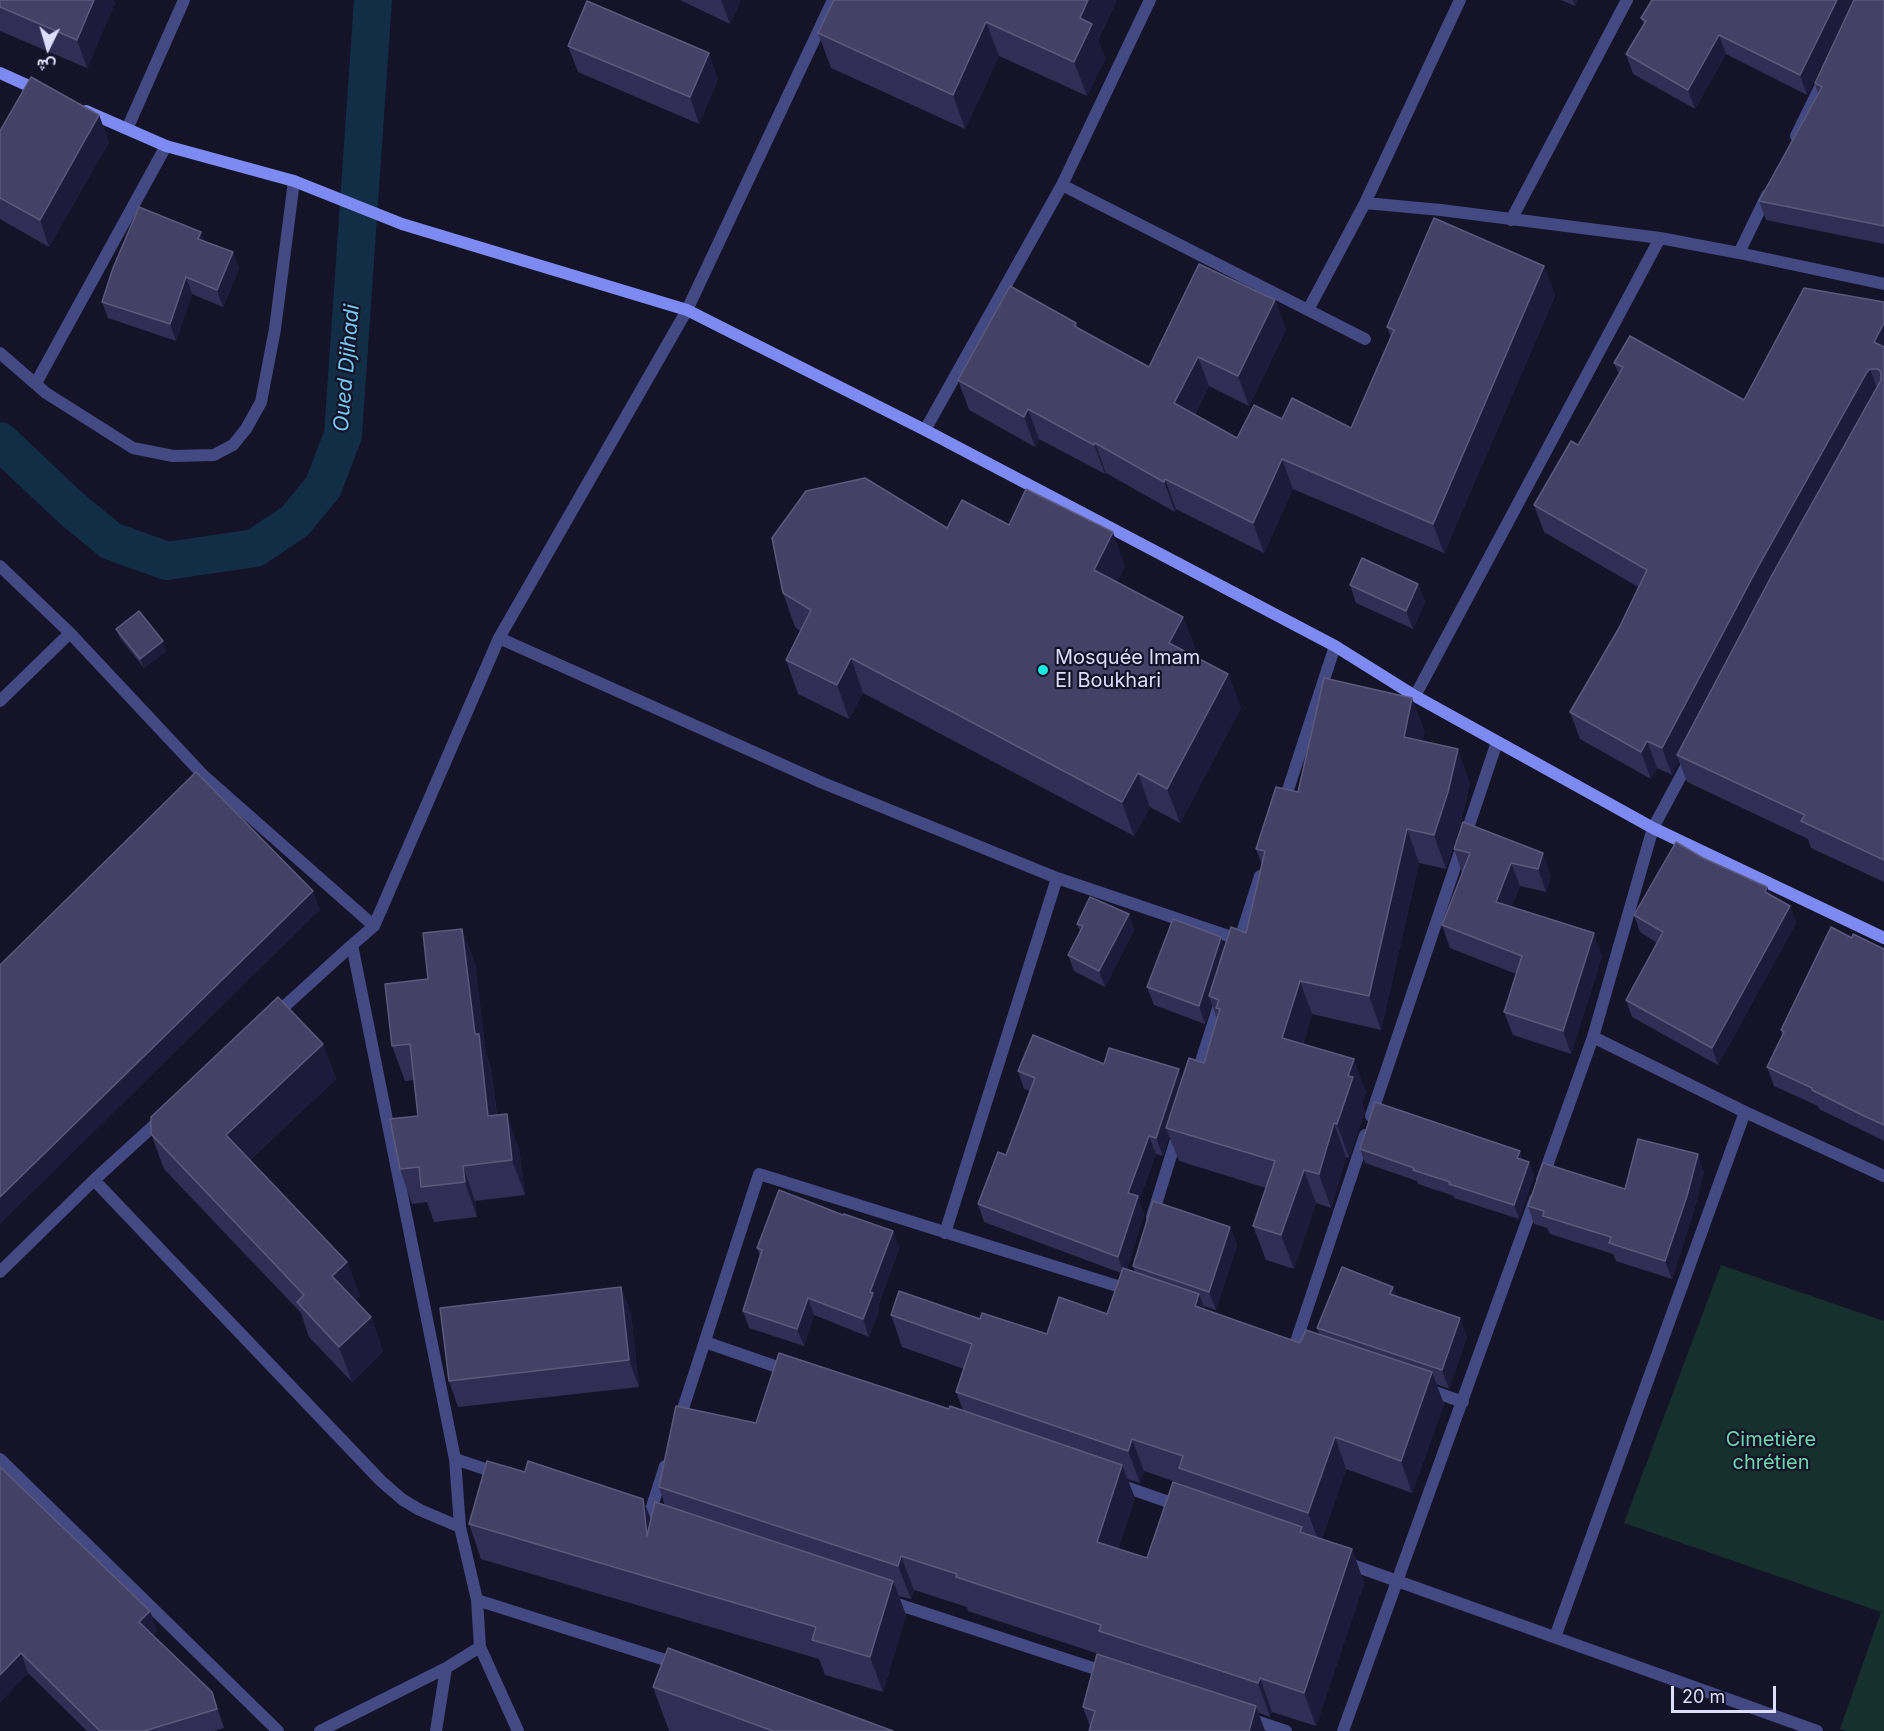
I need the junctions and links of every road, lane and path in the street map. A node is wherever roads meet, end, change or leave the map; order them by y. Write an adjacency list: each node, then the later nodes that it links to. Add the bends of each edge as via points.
1 (184, 0): 10 (street)
2 (833, 0): 21 (street)
3 (1150, 0): 15 (street)
4 (1460, 0): 16 (street)
5 (1627, 0): 17 (street)
6 (1831, 63): 12 (street)
7 (0, 73): 8 (street)
8 (53, 96)
9 (74, 106): 10 (street)
10 (127, 129): 11 (street)
11 (166, 146): 14 (street); 25 (street)
12 (1790, 147)
13 (1775, 179): 19 (street)
14 (294, 181): 21 (street, via 402,224); 25 (street, via 275,329 261,402 233,445 214,455 173,456 133,448)
15 (1062, 185): 22 (street); 26 (street)
16 (1365, 203): 17 (street); 22 (street)
17 (1511, 220): 18 (street)
18 (1660, 238): 19 (street); 31 (street)
19 (1739, 253): 20 (street)
20 (1884, 284)
21 (687, 310): 26 (street); 29 (street)
22 (1308, 310): 23 (street)
23 (1365, 339)
24 (0, 353): 25 (street)
25 (36, 383)
26 (925, 430): 30 (street)
27 (0, 566): 28 (street)
28 (70, 633): 32 (street); 39 (street, via 200,780)
29 (499, 638): 38 (street, via 823,783); 39 (street)
30 (1335, 646): 31 (street); 35 (street)
31 (1415, 696): 33 (street)
32 (0, 701)
33 (1497, 742): 36 (street); 58 (street)
34 (1697, 744): 36 (street)
35 (1280, 815)
36 (1653, 828): 40 (street); 46 (street)
37 (1265, 861): 41 (street)
38 (1057, 879): 41 (street); 53 (street)
39 (374, 926): 42 (street)
40 (1884, 938)
41 (1240, 940): 43 (street)
42 (352, 945): 45 (street); 65 (street)
43 (1233, 962)
44 (1226, 985): 47 (street)
45 (266, 1023)
46 (1593, 1036): 49 (street); 61 (street)
47 (1193, 1086)
48 (171, 1110): 52 (street)
49 (1745, 1112): 51 (street); 75 (street)
50 (1182, 1120): 54 (street)
51 (1884, 1176)
52 (94, 1180): 55 (street); 70 (street, via 381,1481 420,1510)
53 (945, 1233): 56 (street); 57 (street, via 759,1174)
54 (1147, 1233)
55 (0, 1272)
56 (1134, 1287)
57 (705, 1342): 59 (street); 62 (street)
58 (1295, 1345)
59 (796, 1374)
60 (1418, 1386): 61 (street)
61 (1463, 1402): 72 (street)
62 (676, 1432)
63 (668, 1455): 69 (street)
64 (0, 1459): 81 (street)
65 (455, 1459): 66 (street); 70 (street)
66 (510, 1477)
67 (1102, 1479): 68 (street)
68 (1192, 1510)
69 (647, 1522)
70 (460, 1527): 74 (street)
71 (1329, 1557): 72 (street)
72 (1397, 1580): 75 (street); 86 (street)
73 (871, 1595): 79 (street)
74 (477, 1600): 76 (street); 77 (street)
75 (1555, 1637): 87 (street)
76 (480, 1647): 78 (street); 84 (street)
77 (689, 1667)
78 (446, 1668): 82 (street); 83 (street)
79 (1118, 1676)
80 (1230, 1713): 85 (street)
81 (278, 1731)
82 (321, 1731)
83 (436, 1731)
84 (518, 1731)
85 (1286, 1731)
86 (1343, 1731)
87 (1816, 1731)

